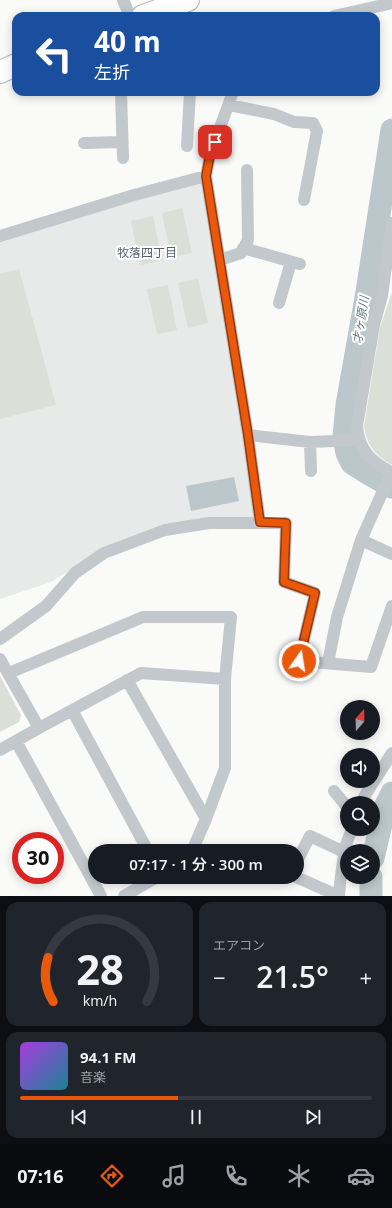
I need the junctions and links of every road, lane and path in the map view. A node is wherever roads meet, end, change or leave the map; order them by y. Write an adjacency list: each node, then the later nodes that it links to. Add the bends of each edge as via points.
1 (123, 0): 4 (street)
2 (188, 0): 5 (highway)
3 (392, 3): 6 (street)
4 (128, 12)
5 (154, 12)
6 (352, 12)
7 (12, 67): 8 (highway)
8 (0, 72)
9 (121, 96): 14 (street)
10 (190, 96): 15 (street)
11 (232, 96): 12 (street)
12 (229, 105): 18 (street, via 210,155); 19 (street, via 274,114 294,122 313,123 317,131)
13 (84, 142): 14 (street)
14 (122, 142): 16 (street)
15 (187, 146)
16 (123, 158)
17 (247, 170): 22 (street, via 248,240)
18 (206, 176): 21 (street); 23 (street)
19 (304, 200)
20 (392, 223): 26 (street, via 382,296 374,325 357,419)
21 (0, 236)
22 (243, 248): 23 (street, via 241,252); 24 (street, via 296,263)
23 (220, 260): 25 (street)
24 (278, 303)
25 (248, 435): 27 (street); 30 (street)
26 (359, 440): 27 (street); 29 (street, via 371,460)
27 (310, 442): 28 (street)
28 (311, 471)
29 (392, 473): 31 (street)
30 (260, 522): 34 (street, via 209,523 165,530 104,553 75,573 46,606); 36 (street, via 286,523 284,582 315,593 299,661)
31 (361, 540): 32 (street); 36 (street, via 337,617)
32 (392, 554)
33 (392, 606): 36 (street, via 371,667)
34 (0, 639)
35 (0, 658): 37 (street)
36 (328, 663)
37 (9, 673): 38 (street, via 143,617 231,617); 41 (street)
38 (225, 679): 39 (street, via 141,673); 48 (street, via 225,768)
39 (127, 680): 40 (street); 48 (street)
40 (72, 710): 41 (street); 49 (street)
41 (39, 728): 42 (street)
42 (16, 741): 43 (street); 56 (street)
43 (0, 750)
44 (392, 753): 45 (street)
45 (380, 769)
46 (334, 791): 47 (street)
47 (340, 798)
48 (206, 818): 50 (street)
49 (144, 844)
50 (195, 844)
51 (304, 848): 52 (street, via 310,836)
52 (340, 850)
53 (304, 881): 55 (street, via 339,896)
54 (145, 884): 57 (street)
55 (340, 884)
56 (101, 896)
57 (124, 896)

